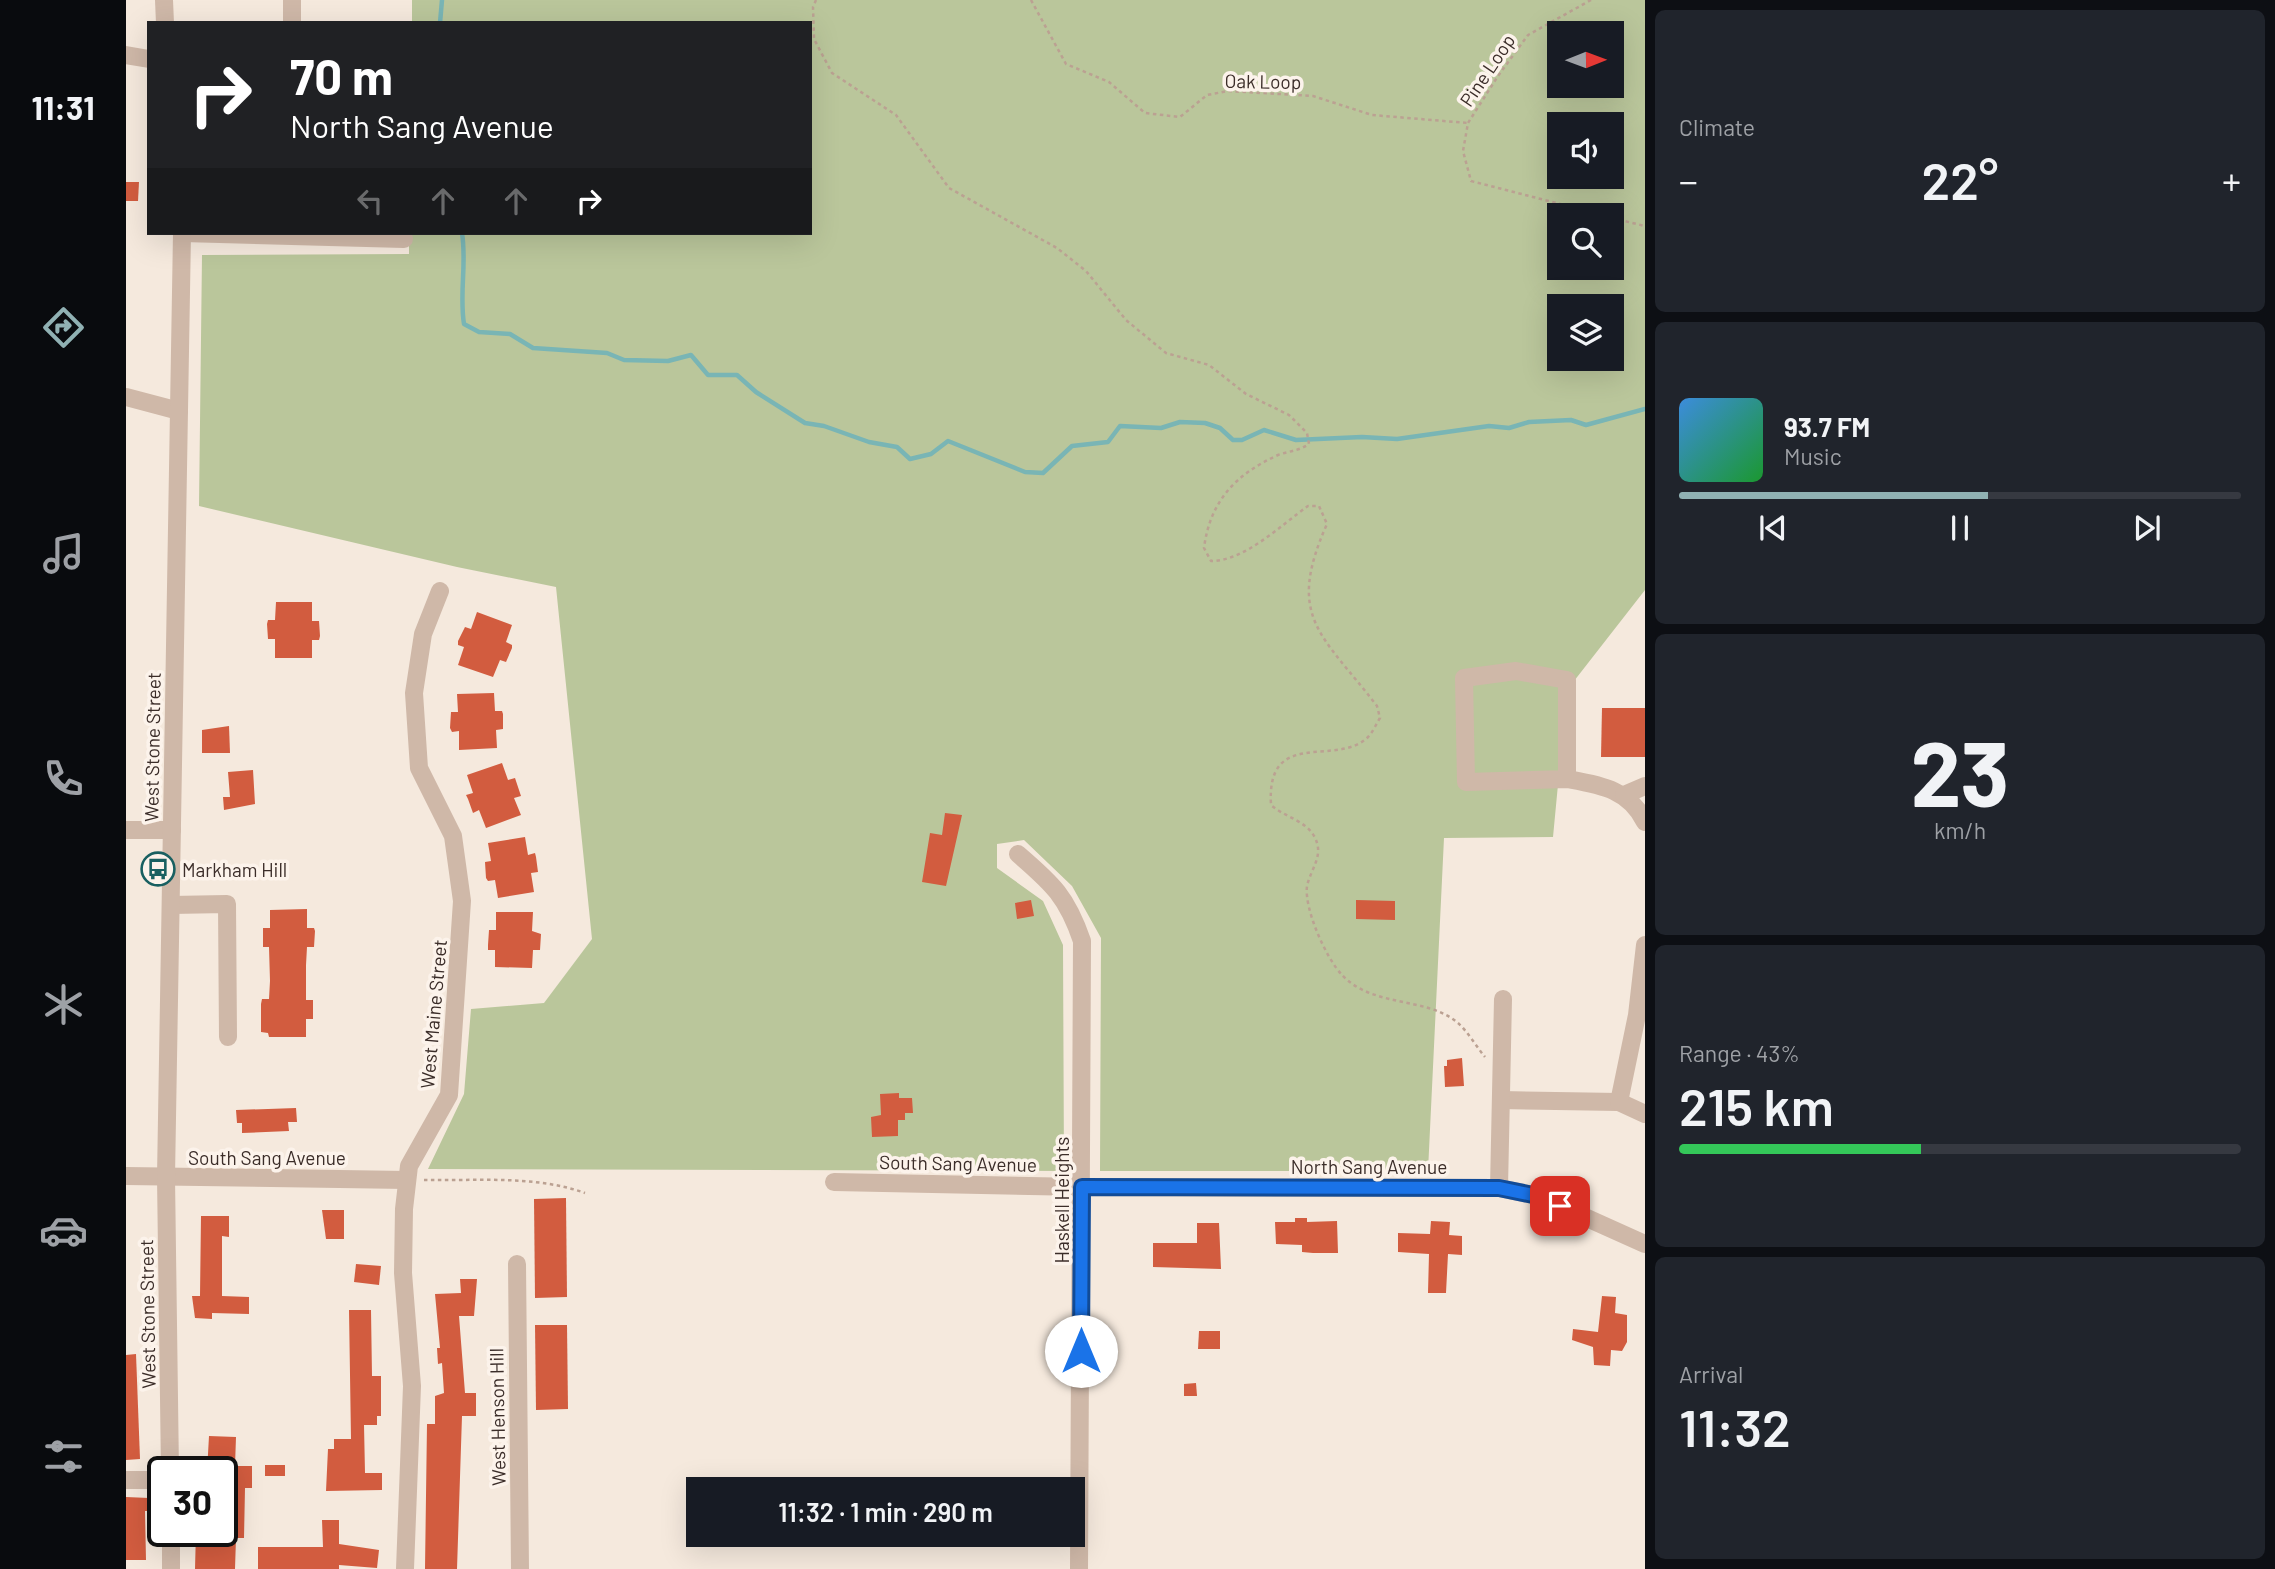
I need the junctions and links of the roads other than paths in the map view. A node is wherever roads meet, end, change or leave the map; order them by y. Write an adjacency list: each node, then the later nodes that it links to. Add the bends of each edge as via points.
1 (164, 0): 3 (street)
2 (292, 0): 4 (street)
3 (165, 21)
4 (292, 21)
5 (126, 55): 6 (street)
6 (147, 59)
7 (183, 235): 11 (street, West Stone Street)
8 (257, 235): 9 (street)
9 (404, 239)
10 (126, 397): 11 (street)
11 (179, 411): 18 (street, West Stone Street)
12 (440, 591): 29 (street, West Maine Street, via 423,634 414,693 419,768 453,836 462,901 459,972 449,1095 409,1166)
13 (1567, 779): 13 (street, via 1567,680 1516,671 1464,678 1466,782); 15 (street)
14 (1645, 786): 15 (street)
15 (1624, 795): 16 (street)
16 (1645, 822)
17 (126, 830): 18 (street)
18 (172, 830): 20 (street, West Stone Street)
19 (1018, 854): 31 (street, Haskell Heights, via 1056,887 1082,941)
20 (171, 905): 23 (street, via 227,904); 28 (street, West Stone Street)
21 (1645, 945): 25 (street, via 1637,1015)
22 (1503, 999): 24 (street)
23 (228, 1037)
24 (1501, 1100): 25 (street); 32 (street)
25 (1619, 1102): 26 (street)
26 (1645, 1114)
27 (126, 1176): 28 (street, South Sang Avenue)
28 (166, 1177): 29 (street, South Sang Avenue); 35 (street, West Stone Street)
29 (407, 1180): 40 (street, West Maine Street, via 403,1273 412,1386)
30 (834, 1182): 31 (street, South Sang Avenue)
31 (1082, 1187): 32 (street, North Sang Avenue); 42 (street, Haskell Heights)
32 (1499, 1188): 33 (street, North Sang Avenue, via 1538,1196)
33 (1645, 1244)
34 (517, 1264): 41 (street, West Henson Hill)
35 (170, 1456)
36 (126, 1480): 37 (street)
37 (147, 1480)
38 (171, 1547): 39 (street)
39 (171, 1569)
40 (405, 1569)
41 (520, 1569)
42 (1079, 1569)

